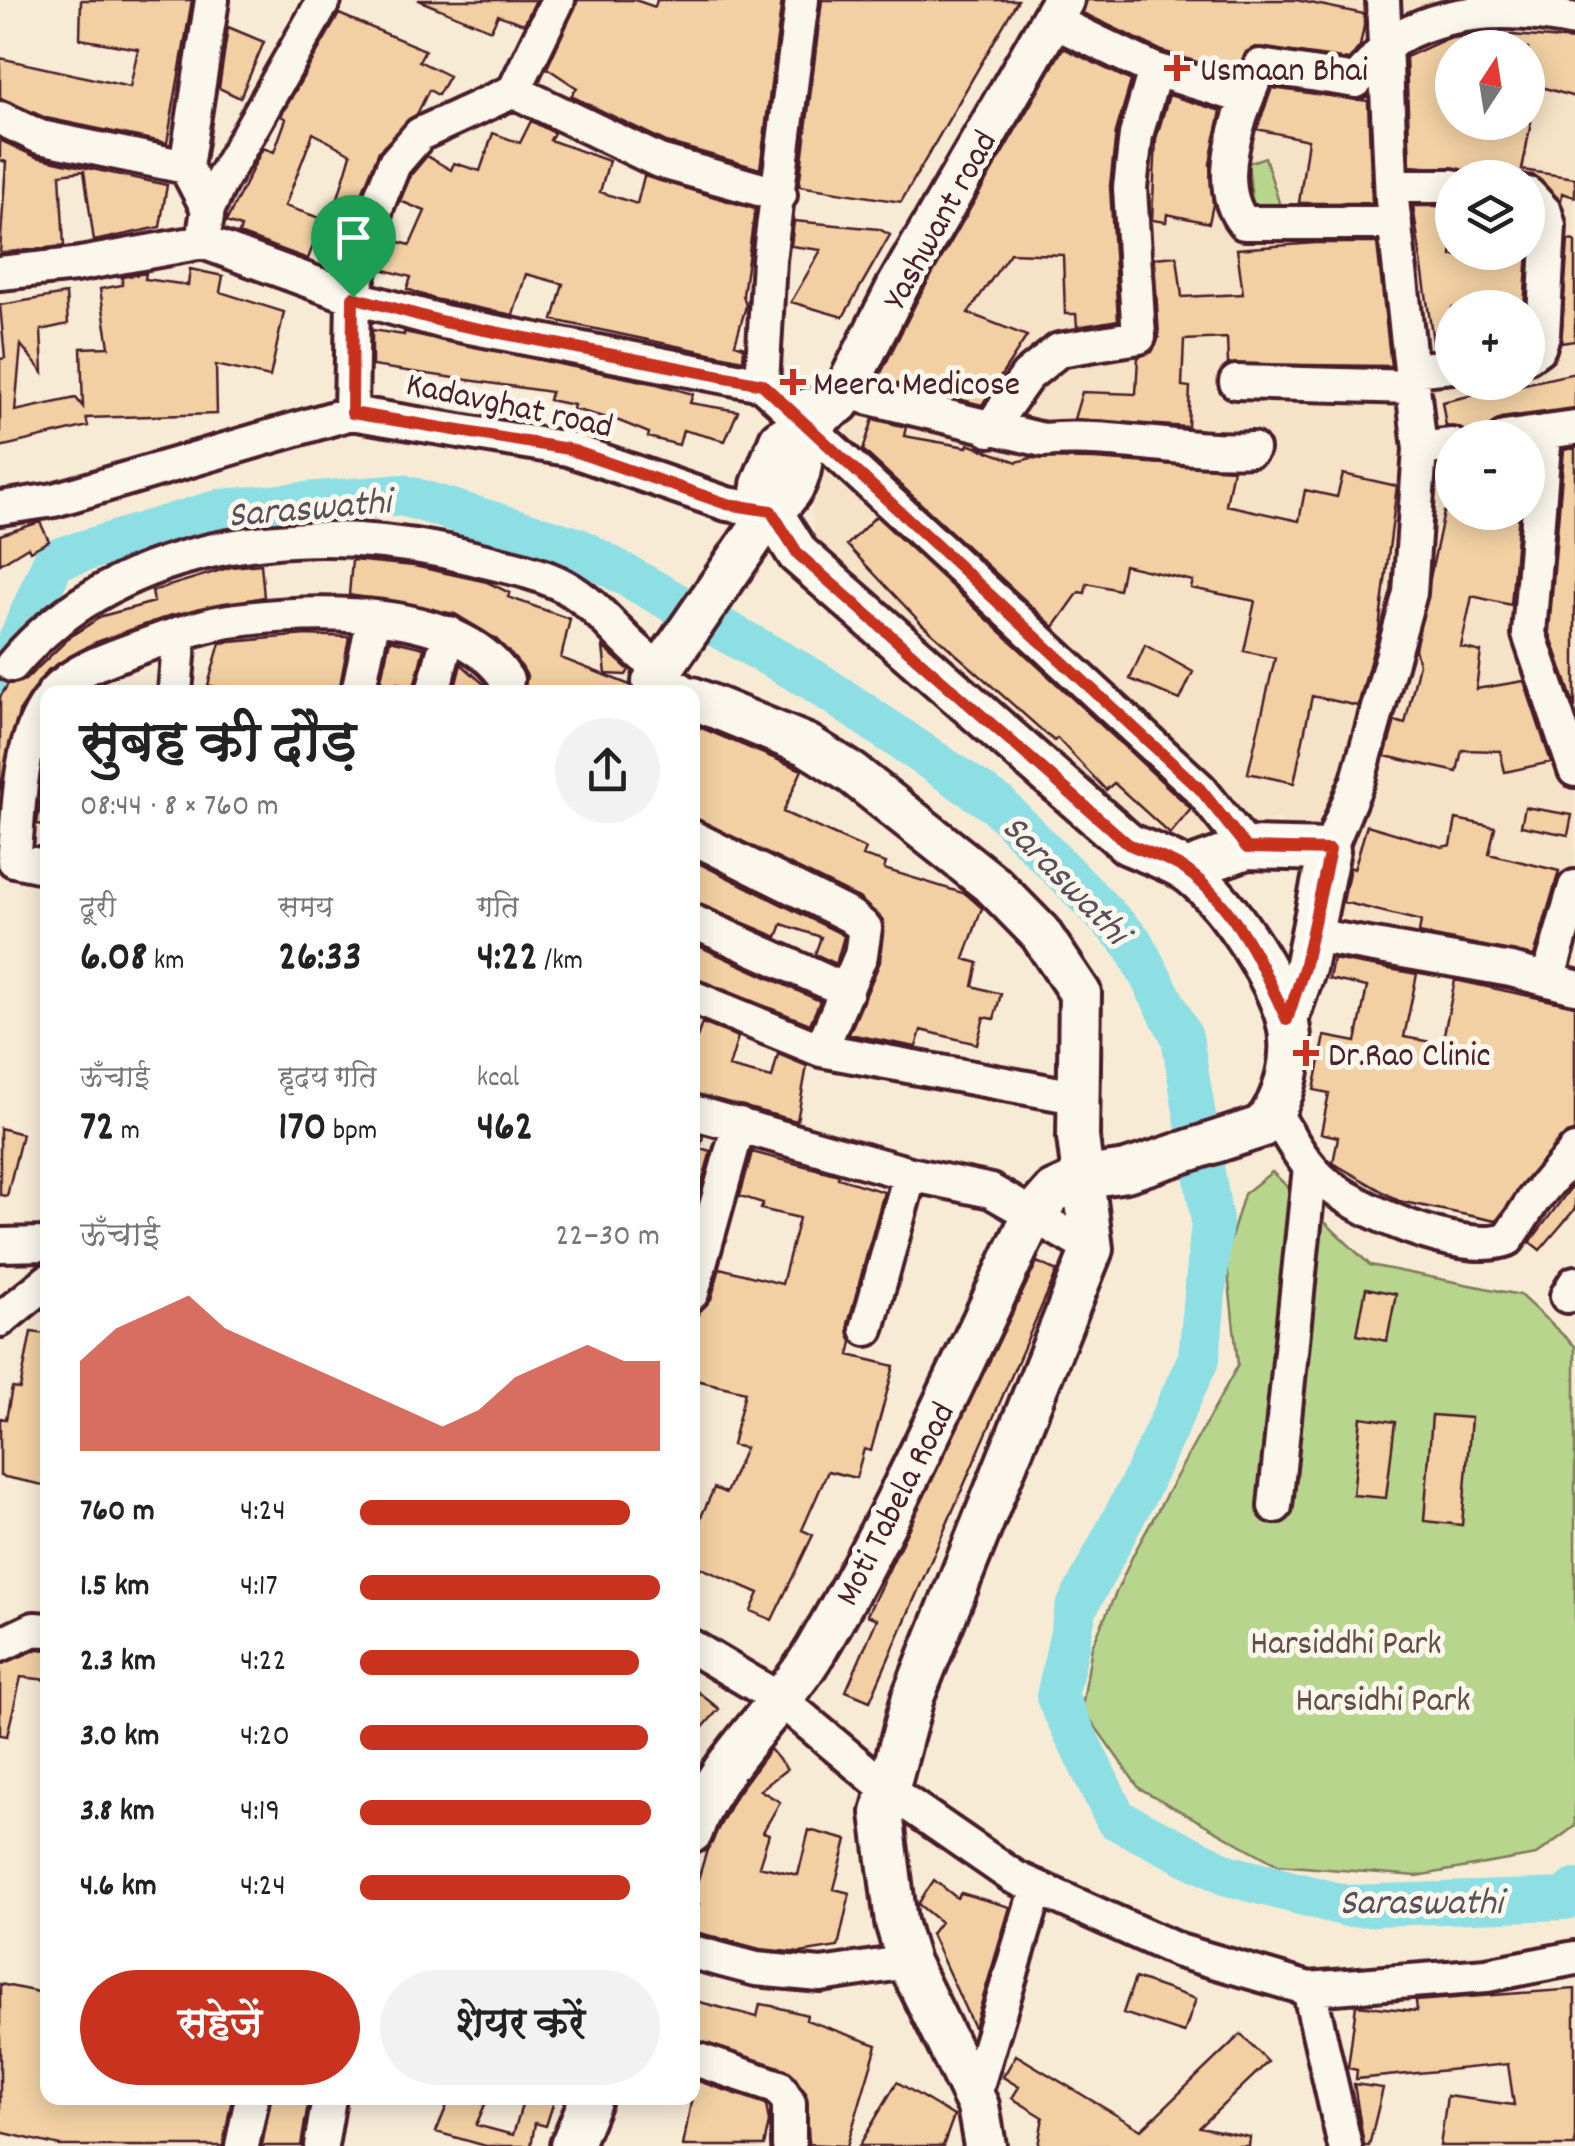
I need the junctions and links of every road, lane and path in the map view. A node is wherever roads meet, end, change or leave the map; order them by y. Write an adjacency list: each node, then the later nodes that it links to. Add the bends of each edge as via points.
1 (212, 0): 13 (street)
2 (324, 0): 17 (street)
3 (558, 0): 10 (street)
4 (802, 0): 16 (street)
5 (1383, 0): 8 (street)
6 (1051, 7): 9 (street); 28 (main road, Yashwant road); 30 (main road, via 813,392)
7 (1575, 20): 8 (street, via 1521,9 1488,11 1396,38)
8 (1384, 53): 11 (street, via 1356,81 1260,66); 14 (street)
9 (1155, 70): 11 (street); 31 (street, via 1136,135 1130,188 1140,337 1058,350 1026,376)
10 (514, 91): 16 (street, via 658,161); 22 (street, via 420,134 394,164)
11 (1247, 98): 19 (street, via 1228,175 1232,207 1244,223)
12 (0, 118): 13 (street, via 40,137)
13 (186, 167): 17 (street)
14 (1392, 186): 15 (street); 19 (street)
15 (1435, 186)
16 (780, 195): 27 (street)
17 (208, 209): 20 (street)
18 (1549, 210): 23 (street)
19 (1395, 223): 25 (street)
20 (203, 242): 21 (street); 22 (street)
21 (0, 273)
22 (353, 297): 27 (street, via 444,322); 29 (street)
23 (1545, 298)
24 (1435, 372): 25 (street)
25 (1412, 379): 26 (street); 33 (street)
26 (1236, 382)
27 (762, 384): 30 (street)
28 (845, 392): 30 (main road, Yashwant road); 31 (street)
29 (352, 413): 36 (street, Kadavghat road, via 54,500); 37 (street, Kadavghat road, via 568,449 727,504)
30 (803, 426): 37 (main road, via 780,440 770,460 762,485); 52 (street, via 1200,789)
31 (989, 430): 34 (street, via 1043,440)
32 (1560, 430): 50 (street, via 1530,634)
33 (1435, 444)
34 (1252, 449)
35 (1435, 453): 53 (street, via 1410,592 1358,780)
36 (0, 508)
37 (771, 511): 42 (main road); 55 (main road, via 798,554 1128,844)
38 (374, 617): 39 (street, via 234,620); 40 (street); 45 (street)
39 (180, 633): 43 (street, via 96,663); 44 (street)
40 (448, 633): 46 (street); 47 (street, via 492,657)
41 (12, 665): 42 (street, via 44,628 116,586 254,539 316,538 450,552 560,584 594,604 632,649 656,664)
42 (662, 682)
43 (64, 685)
44 (184, 685)
45 (359, 685)
46 (435, 685)
47 (506, 685)
48 (700, 701): 64 (main road, via 807,745 852,774 994,886 1040,933 1080,993)
49 (40, 713): 54 (street, via 26,754 14,860)
50 (1575, 770)
51 (700, 841): 60 (street, via 865,928)
52 (1247, 848): 53 (main road); 55 (main road)
53 (1330, 850): 58 (main road)
54 (40, 865)
55 (1186, 870): 62 (main road, via 1226,910)
56 (1575, 886): 59 (street)
57 (700, 925): 60 (street)
58 (1312, 935): 59 (street); 62 (main road)
59 (1561, 984)
60 (847, 991): 63 (street)
61 (700, 1000): 63 (street)
62 (1287, 1020): 66 (main road, via 1289,1062)
63 (821, 1050): 64 (street)
64 (1076, 1097): 72 (main road, Moti Tabela Road, via 1078,1137)
65 (700, 1114): 67 (street)
66 (1268, 1120): 69 (street); 70 (main road)
67 (739, 1124): 71 (street); 76 (street)
68 (1575, 1151): 69 (street, via 1508,1239 1490,1244 1405,1226 1344,1195)
69 (1310, 1167): 80 (street)
70 (1126, 1171): 72 (main road); 73 (main road)
71 (910, 1174): 72 (street, via 991,1191); 79 (street)
72 (1058, 1195): 73 (main road); 73 (street); 84 (main road, Moti Tabela Road, via 872,1552)
73 (1091, 1236): 85 (main road, via 912,1697)
74 (40, 1244): 75 (street)
75 (0, 1245)
76 (700, 1264)
77 (40, 1288): 78 (street)
78 (0, 1320)
79 (867, 1329)
80 (1275, 1506)
81 (40, 1630): 82 (street)
82 (0, 1645)
83 (700, 1652): 84 (street)
84 (781, 1700): 85 (street); 86 (main road, Moti Tabela Road)
85 (888, 1790): 87 (street); 90 (main road, via 882,1813)
86 (700, 1811)
87 (1037, 1888): 91 (street, via 1179,1950); 93 (street)
88 (700, 1954): 90 (street, via 821,1976)
89 (1575, 1958): 91 (street, via 1487,1975)
90 (908, 1962): 93 (main road)
91 (1309, 1989): 102 (street)
92 (700, 2061): 100 (street, via 779,2086 789,2103)
93 (974, 2096): 101 (main road)
94 (251, 2105): 97 (street)
95 (329, 2105): 98 (street)
96 (588, 2105): 99 (main road)
97 (242, 2146)
98 (321, 2146)
99 (571, 2146)
100 (789, 2146)
101 (985, 2146)
102 (1345, 2146)

